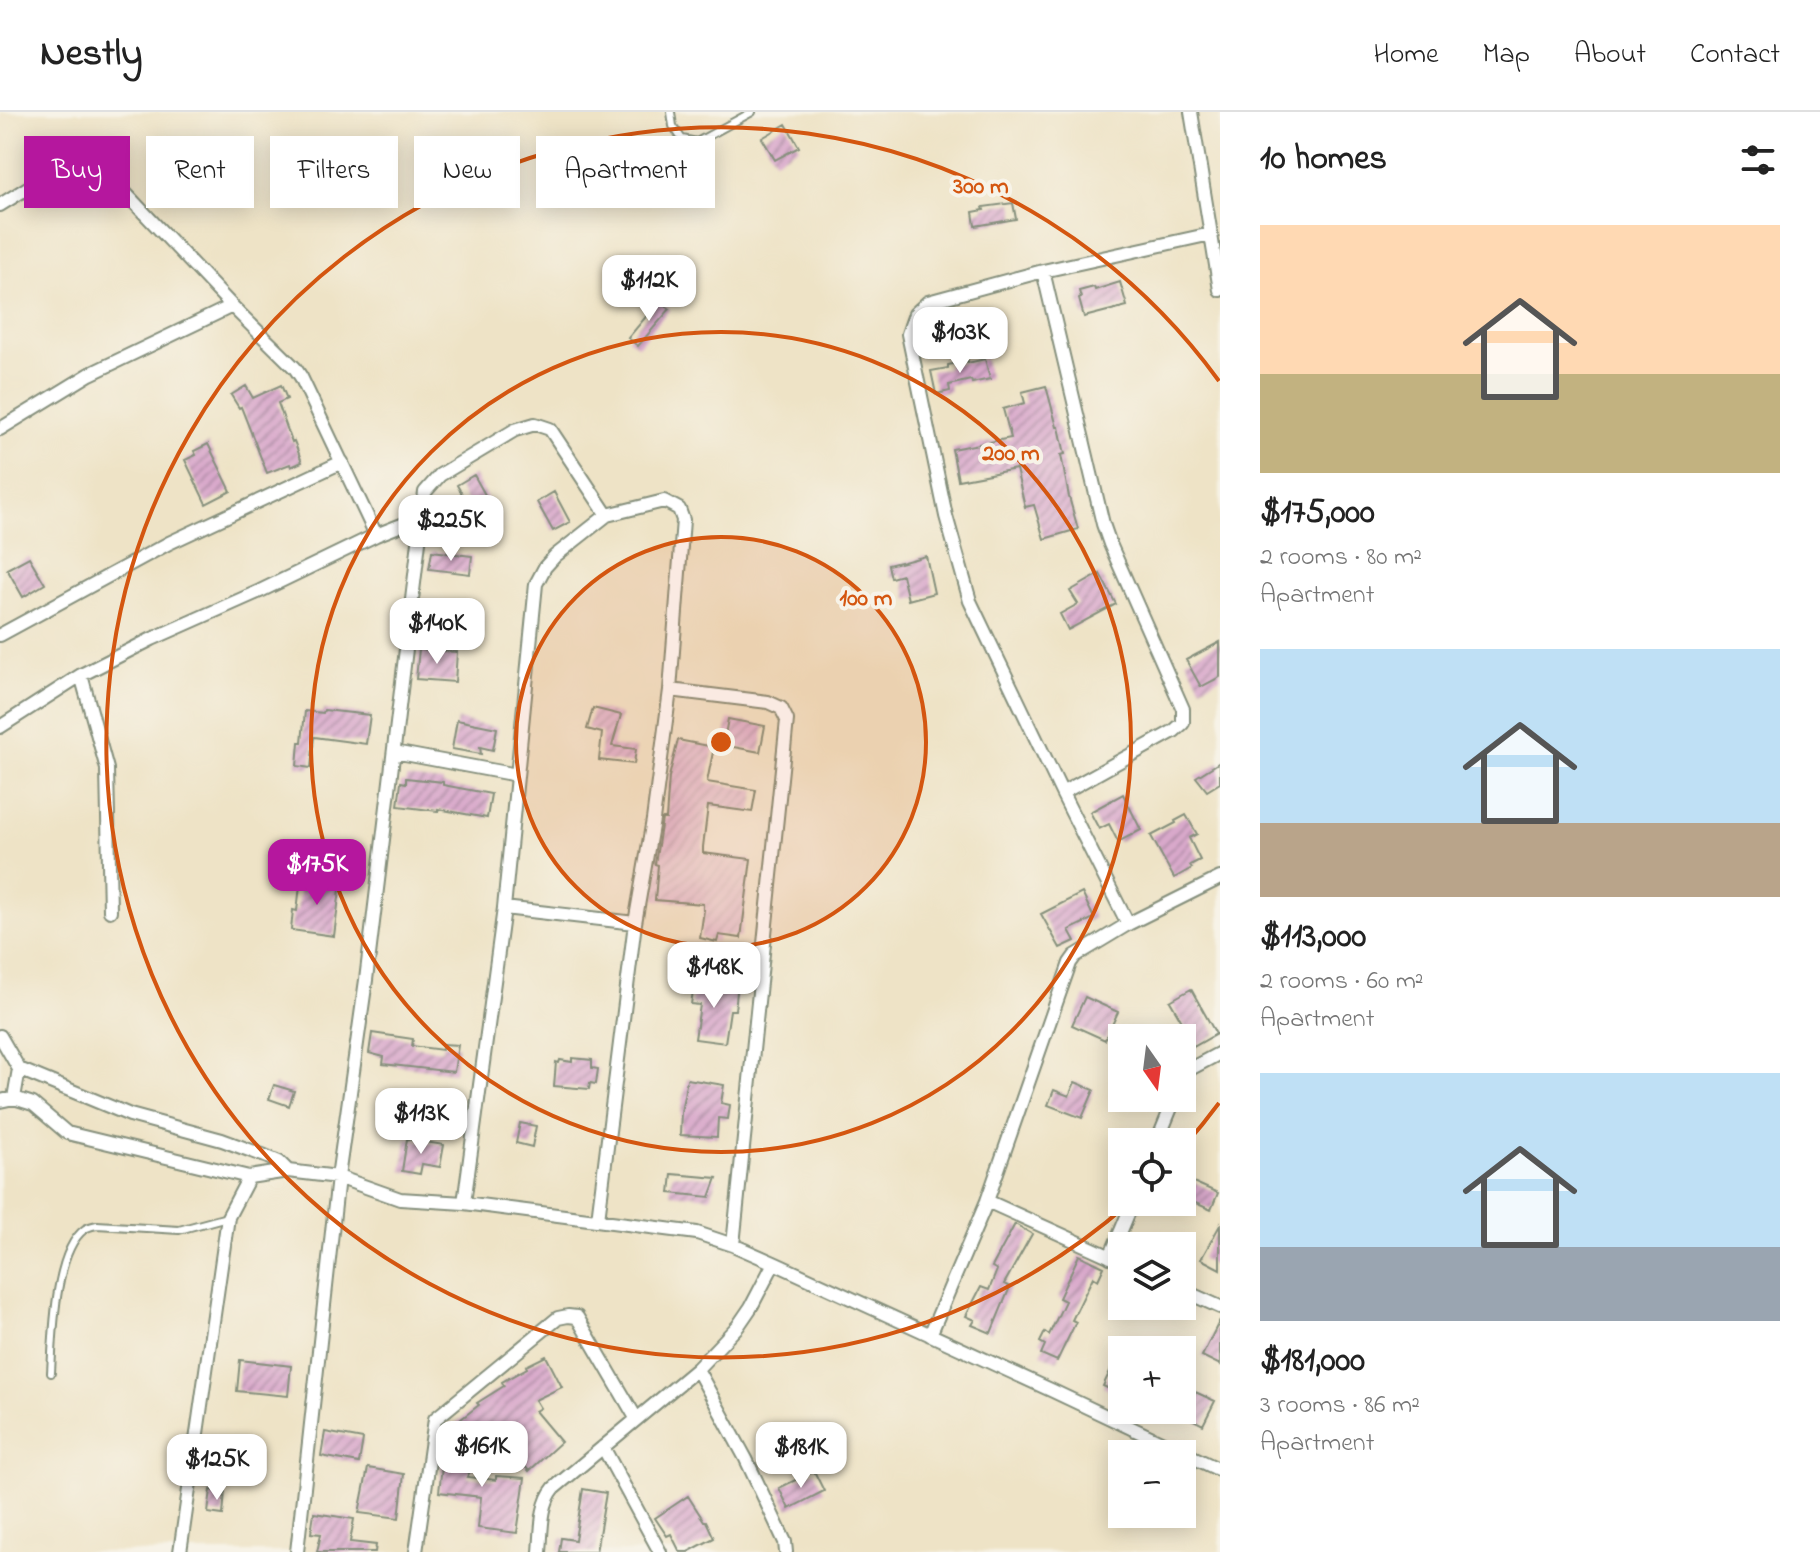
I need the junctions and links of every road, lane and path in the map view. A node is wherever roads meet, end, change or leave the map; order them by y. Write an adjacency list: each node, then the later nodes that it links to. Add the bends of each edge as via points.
1 (671, 112): 2 (lane, via 682,139 697,142)
2 (752, 112)
3 (1191, 112): 5 (street)
4 (0, 205): 8 (street, via 71,161 96,162)
5 (1211, 234): 6 (street); 7 (street)
6 (1043, 271): 20 (street, via 1103,524 1183,709 1183,723 1174,731); 20 (street, via 928,302 915,314 908,334 946,516 970,601)
7 (1220, 290)
8 (232, 306): 9 (street, via 90,374); 10 (street, via 295,368)
9 (0, 429)
10 (342, 462): 13 (street); 14 (street, via 169,543)
11 (607, 515): 12 (street, via 550,429 535,424 515,430 440,475 425,492); 16 (street, via 664,501 679,509 683,520); 19 (street, via 555,556 536,584)
12 (422, 517): 13 (street); 18 (street)
13 (376, 535): 15 (street)
14 (0, 635)
15 (81, 675): 17 (street); 23 (street, via 107,769)
16 (670, 690): 24 (street); 39 (street, via 768,702 781,708 787,720)
17 (0, 727)
18 (394, 752): 19 (street); 34 (street)
19 (517, 775): 22 (street)
20 (1062, 793): 25 (street)
21 (1220, 878): 25 (street)
22 (504, 908): 24 (street); 36 (street)
23 (110, 911)
24 (635, 923): 38 (street)
25 (1128, 924): 35 (street, via 1070,963)
26 (0, 1036): 29 (street)
27 (1220, 1053): 28 (street)
28 (1196, 1066)
29 (19, 1069): 30 (street); 32 (street, via 130,1115 222,1140 279,1162)
30 (14, 1098): 31 (street); 33 (street, via 33,1104 67,1133)
31 (0, 1101)
32 (288, 1171): 33 (street); 34 (street)
33 (249, 1177): 37 (street)
34 (338, 1177): 36 (street, via 400,1199); 51 (street)
35 (987, 1201): 40 (street); 44 (street)
36 (464, 1203): 38 (street)
37 (228, 1217): 46 (lane, via 179,1230 97,1225 85,1229 60,1273); 50 (street)
38 (598, 1219): 39 (street, via 697,1233)
39 (733, 1245): 41 (street)
40 (1108, 1256)
41 (774, 1263): 44 (street); 45 (street, via 738,1326)
42 (1196, 1296): 43 (street)
43 (1220, 1307)
44 (930, 1335): 49 (street)
45 (697, 1369): 47 (street); 55 (street, via 746,1459)
46 (51, 1373)
47 (636, 1418): 48 (street); 52 (street, via 577,1317 558,1318 435,1419)
48 (603, 1447): 53 (street, via 548,1496); 54 (street)
49 (1220, 1470)
50 (180, 1552)
51 (297, 1552)
52 (416, 1552)
53 (540, 1552)
54 (660, 1552)
55 (786, 1552)

